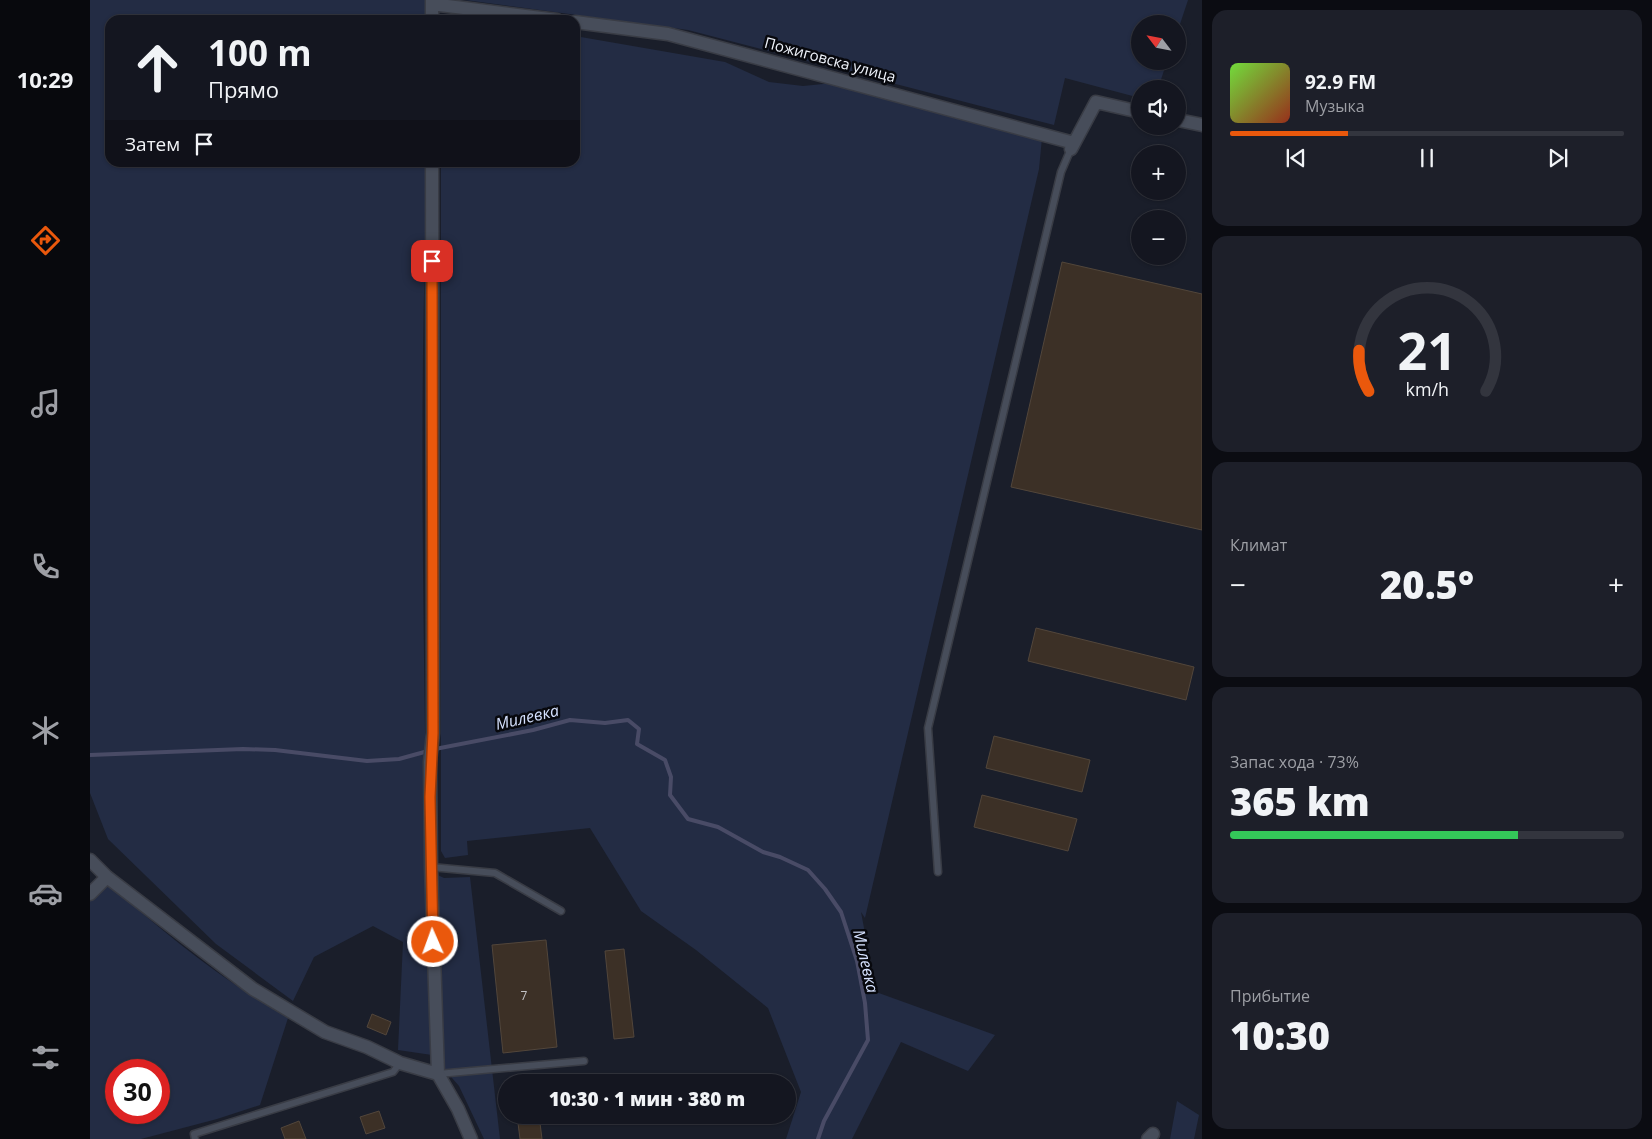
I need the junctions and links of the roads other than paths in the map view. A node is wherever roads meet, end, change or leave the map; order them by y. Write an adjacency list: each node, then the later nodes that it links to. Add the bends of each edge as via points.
1 (432, 2): 2 (street); 3 (street)
2 (432, 15)
3 (522, 15)
4 (580, 23): 8 (street, Пожиговска улица, via 668,34)
5 (1131, 110): 8 (street, via 1096,102)
6 (1186, 122): 7 (street)
7 (1202, 125)
8 (1072, 147): 12 (lane, via 1061,172 928,728)
9 (432, 167): 11 (street)
10 (90, 860): 13 (street)
11 (431, 867): 15 (lane, via 495,873); 18 (street)
12 (938, 872)
13 (107, 877): 14 (street); 17 (street, via 253,989 325,1032 367,1047)
14 (90, 894)
15 (561, 911)
16 (584, 1061): 18 (lane)
17 (400, 1064): 18 (street); 19 (lane, via 393,1072 194,1134)
18 (438, 1074): 20 (street)
19 (195, 1139)
20 (471, 1139)

